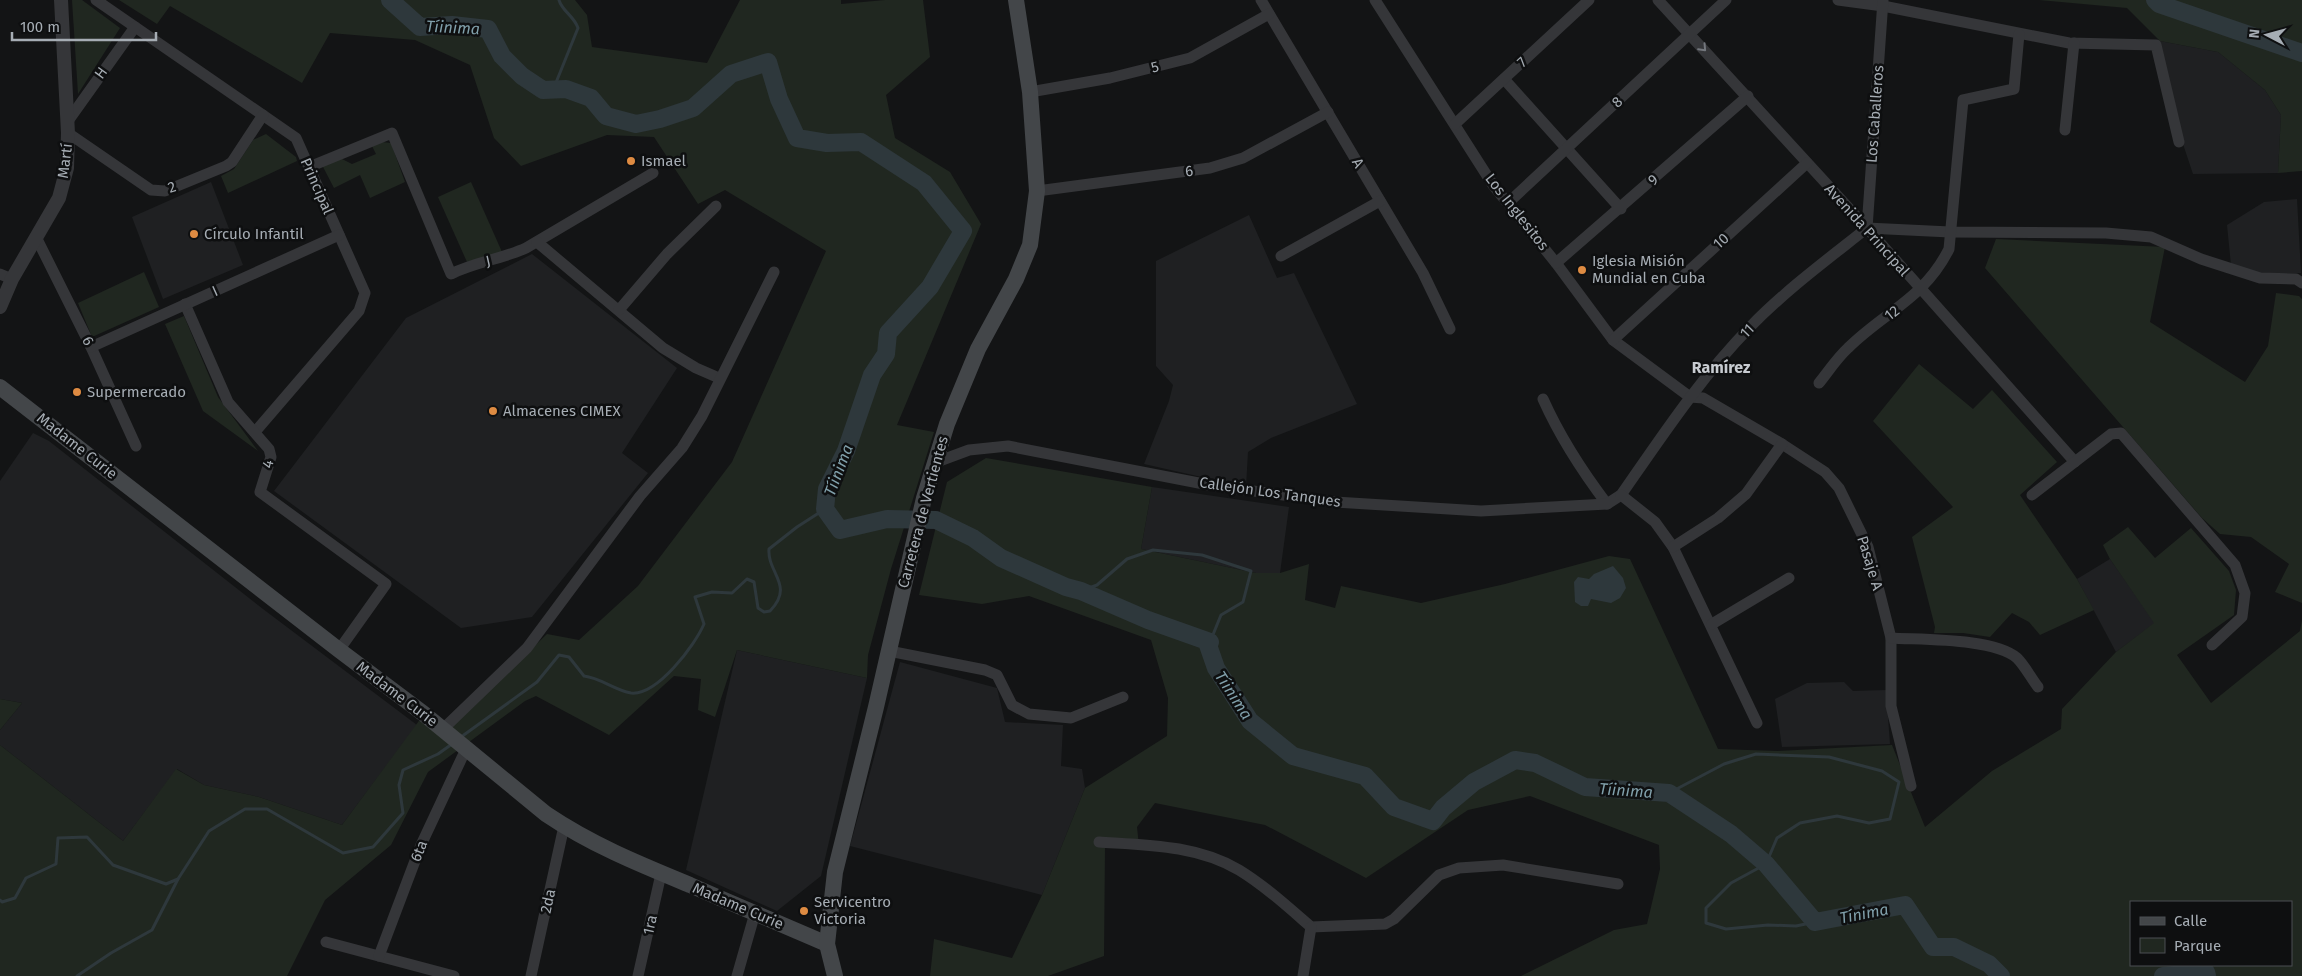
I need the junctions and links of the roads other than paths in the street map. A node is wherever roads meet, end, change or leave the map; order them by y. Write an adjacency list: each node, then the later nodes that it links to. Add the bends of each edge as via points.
1 (60, 0): 22 (street, Martí)
2 (96, 0): 12 (street, Principal)
3 (1016, 0): 17 (main road, Carretera de Vertientes)
4 (1261, 0): 11 (street, A)
5 (1375, 0): 21 (street, Los Inglesitos)
6 (1589, 0): 16 (street, 7)
7 (1658, 0): 13 (street, Avenida Principal)
8 (1726, 0): 13 (street, 8)
9 (1838, 0): 10 (street)
10 (1883, 3): 14 (street); 34 (street, Los Caballeros)
11 (1269, 14): 17 (street, 5, via 1190,58 1110,78); 19 (street, A)
12 (135, 27): 20 (street, Principal); 22 (street, H)
13 (1690, 34): 18 (street, Avenida Principal, one-way to 18); 25 (street, 8)
14 (2019, 34): 15 (street); 35 (street, 12, via 2014,89 1962,100)
15 (2074, 43): 23 (street); 24 (street, via 2156,45)
16 (1504, 79): 21 (street, 7); 25 (street)
17 (1030, 92): 29 (main road, Carretera de Vertientes)
18 (1748, 96): 26 (street, Avenida Principal); 33 (street, 9)
19 (1328, 112): 29 (street, 6, via 1243,158 1210,168); 30 (street, A)
20 (264, 115): 22 (street, 2, via 232,162 165,191 151,190); 27 (street, Principal, via 296,138)
21 (1455, 124): 31 (street, Los Inglesitos)
22 (68, 127): 37 (street, Martí, via 67,168 59,198)
23 (2065, 130)
24 (2180, 142)
25 (1567, 148): 31 (street, 8); 33 (street)
26 (1807, 163): 34 (street, Avenida Principal); 49 (street, 10)
27 (309, 167): 36 (street, Principal); 38 (street, J, via 392,133 450,274 469,265 507,256)
28 (653, 173): 38 (street)
29 (1037, 191): 60 (main road, Carretera de Vertientes, via 1030,245 978,349)
30 (1380, 201): 39 (street); 48 (street, A, via 1423,273)
31 (1508, 203): 40 (street, Los Inglesitos)
32 (716, 206): 47 (street)
33 (1621, 209): 40 (street, 9)
34 (1867, 228): 35 (street); 44 (street, Avenida Principal); 54 (street, 11, via 1752,324)
35 (1950, 232): 43 (street, via 2106,233 2151,237 2201,259 2260,278 2296,279); 44 (street, 12, via 1949,249)
36 (339, 236): 45 (street, I); 56 (street, Principal, via 365,294 359,311)
37 (36, 237): 42 (street, Martí); 50 (street, 6)
38 (537, 242): 47 (street)
39 (1281, 256)
40 (1556, 263): 49 (street, Los Inglesitos)
41 (774, 272): 51 (street)
42 (6, 277): 46 (street, Martí)
43 (2302, 283)
44 (1921, 290): 52 (street, 12, via 1848,348); 59 (street, Avenida Principal)
45 (186, 304): 50 (street, I); 56 (street, 4, via 228,402)
46 (0, 307)
47 (619, 310): 51 (street, via 663,348)
48 (1450, 329)
49 (1613, 340): 54 (street, Los Inglesitos)
50 (91, 347): 58 (street, 6)
51 (719, 378): 74 (street, via 702,416 682,448 640,496)
52 (1819, 384)
53 (0, 386): 69 (main road, Madame Curie)
54 (1690, 397): 57 (street, Pasaje A, via 1703,398); 61 (street, 11)
55 (1543, 399): 63 (street, via 1580,467)
56 (255, 432): 69 (street, 4, via 269,449 271,458 260,492 386,584)
57 (1782, 444): 64 (street, via 1746,494 1718,518); 67 (street, Pasaje A, via 1825,472 1839,488 1868,548)
58 (136, 446)
59 (2075, 462): 62 (street); 68 (street, via 2111,434 2121,433 2235,565 2245,593 2242,617)
60 (934, 463): 63 (street, Callejón Los Tanques, via 969,450 1008,446 1209,485 1335,502 1481,512); 70 (main road, Carretera de Vertientes)
61 (1621, 495): 63 (street, 11); 64 (street, via 1655,522)
62 (2032, 495)
63 (1609, 503)
64 (1674, 547): 66 (street)
65 (1789, 578): 66 (street)
66 (1712, 624): 73 (street)
67 (1891, 638): 71 (street, via 1963,641 1990,647 2016,658); 75 (street, Pasaje A, via 1891,706)
68 (2212, 645)
69 (339, 650): 74 (main road, Madame Curie)
70 (889, 651): 72 (street, via 997,675 1012,705 1028,714 1070,718); 83 (main road, Carretera de Vertientes, via 835,872)
71 (2038, 687)
72 (1123, 697)
73 (1757, 723)
74 (455, 739): 76 (main road, Madame Curie); 84 (street, 6ta, via 421,845)
75 (1911, 786)
76 (564, 826): 78 (main road, Madame Curie, via 593,844); 86 (street, 2da)
77 (1099, 842): 81 (street, via 1166,847 1220,861 1252,878)
78 (661, 874): 80 (main road, Madame Curie); 87 (street, 1ra)
79 (1618, 884): 81 (street, via 1503,865 1459,868 1439,875 1385,924)
80 (755, 913): 83 (main road, Madame Curie); 88 (street)
81 (1311, 927): 90 (street)
82 (326, 942): 84 (street)
83 (827, 944): 89 (main road, Carretera de Vertientes)
84 (379, 956): 85 (street)
85 (454, 976)
86 (531, 976)
87 (638, 976)
88 (737, 976)
89 (835, 976)
90 (1303, 976)

